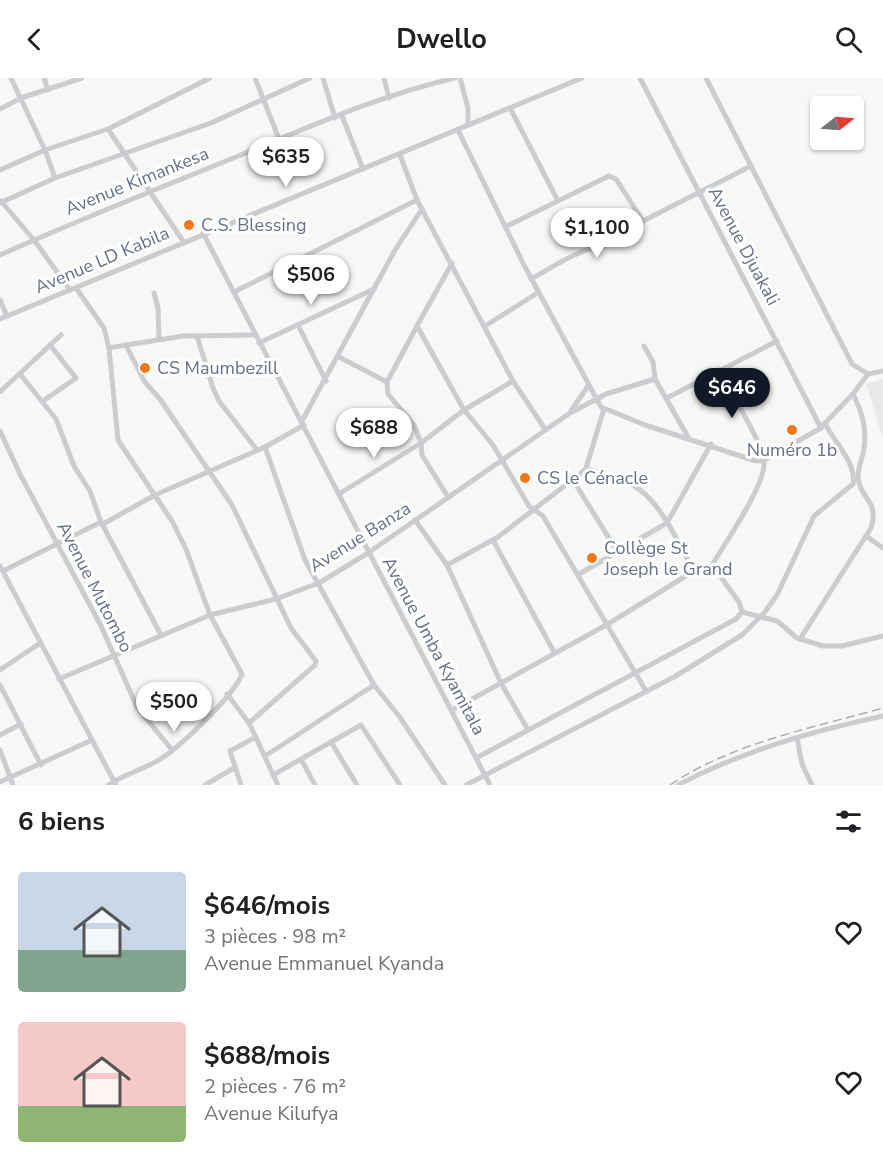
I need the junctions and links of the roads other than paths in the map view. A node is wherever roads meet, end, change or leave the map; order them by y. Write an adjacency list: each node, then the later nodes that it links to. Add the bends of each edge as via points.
1 (11, 78): 16 (street)
2 (44, 78): 15 (street)
3 (82, 78): 15 (street)
4 (210, 78): 14 (street)
5 (255, 78): 18 (street)
6 (310, 78): 18 (street)
7 (322, 78): 22 (street)
8 (384, 78): 17 (street)
9 (455, 78): 17 (street, Avenue Kimankesa)
10 (460, 78): 23 (street)
11 (582, 78): 19 (street, Avenue LD Kabila)
12 (640, 78): 35 (street, Avenue Djuakali)
13 (706, 78): 30 (street)
14 (201, 80): 24 (street)
15 (48, 90): 16 (street)
16 (21, 98): 20 (street); 27 (street)
17 (389, 98): 21 (street, Avenue Kimankesa)
18 (264, 101): 26 (street); 28 (street)
19 (510, 108): 23 (street, Avenue LD Kabila); 36 (street)
20 (0, 109)
21 (342, 116): 22 (street, Avenue Kimankesa); 31 (street)
22 (335, 118): 26 (street, Avenue Kimankesa)
23 (468, 125): 25 (street, Avenue LD Kabila)
24 (108, 129): 27 (street); 28 (street)
25 (458, 130): 29 (street, Avenue LD Kabila); 41 (street)
26 (279, 139): 34 (street, Avenue Kimankesa)
27 (45, 150): 32 (street); 33 (street)
28 (124, 153): 33 (street); 34 (street)
29 (400, 155): 31 (street, Avenue LD Kabila); 37 (street)
30 (751, 166): 35 (street); 73 (street, via 852,364)
31 (363, 169): 42 (street, Avenue LD Kabila)
32 (0, 170)
33 (55, 178): 38 (street)
34 (151, 190): 43 (street, Avenue Kimankesa); 44 (street)
35 (699, 193): 40 (street); 63 (street, Avenue Djuakali)
36 (557, 199): 40 (street, via 612,176); 41 (street)
37 (417, 200): 39 (street); 50 (street)
38 (1, 202): 43 (street)
39 (422, 209): 46 (street); 49 (street)
40 (643, 221): 47 (street, via 625,240 587,250)
41 (505, 227): 47 (street)
42 (202, 233): 44 (street, Avenue LD Kabila); 50 (street, Avenue Umba Kyamitala)
43 (34, 240): 45 (street, Avenue Kimankesa); 48 (street)
44 (183, 242): 48 (street, Avenue LD Kabila)
45 (0, 255)
46 (452, 263): 57 (street); 58 (street)
47 (531, 279): 51 (street)
48 (73, 289): 54 (street, Avenue LD Kabila); 68 (street, via 104,328)
49 (374, 289): 56 (street); 69 (street)
50 (234, 292): 60 (street, Avenue Umba Kyamitala)
51 (539, 292): 58 (street); 78 (street)
52 (154, 293): 62 (street)
53 (0, 300): 54 (street)
54 (7, 316): 55 (street, Avenue LD Kabila)
55 (0, 319)
56 (298, 325): 64 (street); 75 (street)
57 (417, 326): 77 (street); 85 (street)
58 (485, 326): 76 (street)
59 (61, 334): 65 (street)
60 (256, 335): 61 (street); 64 (street, Avenue Umba Kyamitala)
61 (197, 336): 62 (street); 96 (street, via 216,395)
62 (159, 339): 66 (street)
63 (777, 341): 70 (street); 89 (street, Avenue Djuakali)
64 (259, 343): 87 (street, Avenue Umba Kyamitala)
65 (50, 345): 72 (street); 83 (street, via 76,378)
66 (126, 345): 68 (street); 100 (street, via 144,381)
67 (644, 346): 74 (street, via 653,362)
68 (109, 348): 104 (street, via 115,432)
69 (339, 357): 75 (street); 77 (street)
70 (720, 370): 81 (street); 98 (street)
71 (883, 371): 73 (street)
72 (20, 374): 79 (street); 83 (street)
73 (868, 374): 80 (street)
74 (655, 379): 81 (street); 82 (street, Avenue Banza)
75 (326, 381): 87 (street)
76 (513, 381): 85 (street); 90 (street)
77 (387, 382): 93 (street, via 388,394 414,425)
78 (588, 386): 82 (street); 86 (street)
79 (0, 392)
80 (853, 394): 88 (street); 101 (street, via 864,421 864,448)
81 (667, 398): 92 (street)
82 (596, 400): 84 (street); 86 (street, Avenue Banza)
83 (43, 401): 108 (street, via 56,419)
84 (604, 409): 92 (street); 99 (street)
85 (464, 410): 93 (street); 97 (street, via 493,445)
86 (570, 413): 90 (street, Avenue Banza)
87 (303, 423): 95 (street); 103 (street, Avenue Umba Kyamitala)
88 (825, 423): 89 (street); 101 (street)
89 (821, 428): 98 (street)
90 (544, 429): 97 (street, Avenue Banza)
91 (0, 431): 112 (street, Avenue Mutombo)
92 (688, 437): 94 (street)
93 (421, 443): 103 (street); 105 (street, via 422,454)
94 (711, 444): 98 (street, via 756,461); 109 (street)
95 (266, 447): 96 (street); 121 (street, via 303,555)
96 (257, 450): 100 (street)
97 (500, 460): 105 (street, Avenue Banza); 106 (street)
98 (764, 460): 117 (street, via 758,485)
99 (586, 468): 102 (street); 109 (street, via 636,488)
100 (212, 472): 104 (street); 122 (street)
101 (856, 477): 110 (street, via 874,511); 125 (street, via 847,490 814,516 777,595)
102 (573, 480): 106 (street); 114 (street)
103 (339, 494): 115 (street, Avenue Umba Kyamitala)
104 (155, 495): 108 (street); 124 (street, via 186,549)
105 (448, 497): 107 (street, Avenue Banza)
106 (534, 508): 111 (street); 120 (street)
107 (416, 520): 115 (street, Avenue Banza); 116 (street)
108 (102, 523): 112 (street); 127 (street)
109 (667, 523): 114 (street); 118 (street)
110 (866, 537): 113 (street); 129 (street)
111 (493, 540): 116 (street); 131 (street)
112 (56, 542): 119 (street); 132 (street, Avenue Mutombo)
113 (883, 548)
114 (617, 551): 120 (street)
115 (368, 554): 121 (street, Avenue Banza); 141 (street, Avenue Umba Kyamitala)
116 (447, 565): 136 (street)
117 (712, 565): 118 (street); 123 (street)
118 (694, 571): 126 (street)
119 (2, 573): 130 (street)
120 (579, 574): 126 (street)
121 (319, 583): 122 (street, Avenue Banza); 138 (street)
122 (276, 599): 124 (street, Avenue Banza); 143 (street, via 316,663)
123 (742, 612): 125 (street); 134 (street, via 736,620)
124 (210, 615): 127 (street, Avenue Banza); 140 (street, via 242,674)
125 (759, 617): 129 (street, via 782,624); 139 (street, via 741,634)
126 (608, 624): 131 (street); 134 (street)
127 (161, 635): 132 (street, Avenue Banza)
128 (883, 636): 129 (street, via 831,647)
129 (800, 639)
130 (39, 644): 133 (street); 135 (street)
131 (554, 652): 136 (street)
132 (114, 656): 135 (street, Avenue Banza); 152 (street, Avenue Mutombo, via 137,706)
133 (0, 669)
134 (636, 673): 139 (street); 145 (street)
135 (60, 679): 149 (street)
136 (501, 683): 141 (street); 145 (street)
137 (0, 685): 144 (street)
138 (374, 686): 153 (street); 171 (street)
139 (646, 691): 159 (street)
140 (227, 694): 143 (street); 152 (street)
141 (452, 710): 154 (street, Avenue Umba Kyamitala)
142 (883, 716): 148 (street)
143 (249, 723): 147 (street)
144 (21, 724): 146 (street); 156 (street)
145 (528, 730): 154 (street)
146 (0, 735)
147 (256, 737): 153 (street); 157 (street, via 230,751)
148 (797, 738): 174 (street, via 727,761); 175 (street, via 804,771)
149 (92, 740): 156 (street); 162 (street)
150 (331, 742): 155 (street); 169 (street); 170 (street, via 363,726)
151 (0, 750): 160 (street)
152 (172, 750): 162 (street)
153 (265, 756): 158 (street)
154 (476, 758): 159 (street, Avenue Umba Kyamitala)
155 (301, 759): 158 (street); 168 (street)
156 (40, 765): 160 (street)
157 (234, 768): 165 (street); 166 (street)
158 (273, 775): 167 (street)
159 (485, 775): 172 (street); 173 (street, Avenue Umba Kyamitala)
160 (11, 778): 161 (street); 163 (street)
161 (0, 782)
162 (115, 783): 164 (street)
163 (13, 785)
164 (108, 785)
165 (205, 785)
166 (241, 785)
167 (278, 785)
168 (315, 785)
169 (357, 785)
170 (400, 785)
171 (445, 785)
172 (466, 785)
173 (490, 785)
174 (678, 785)
175 (812, 785)

